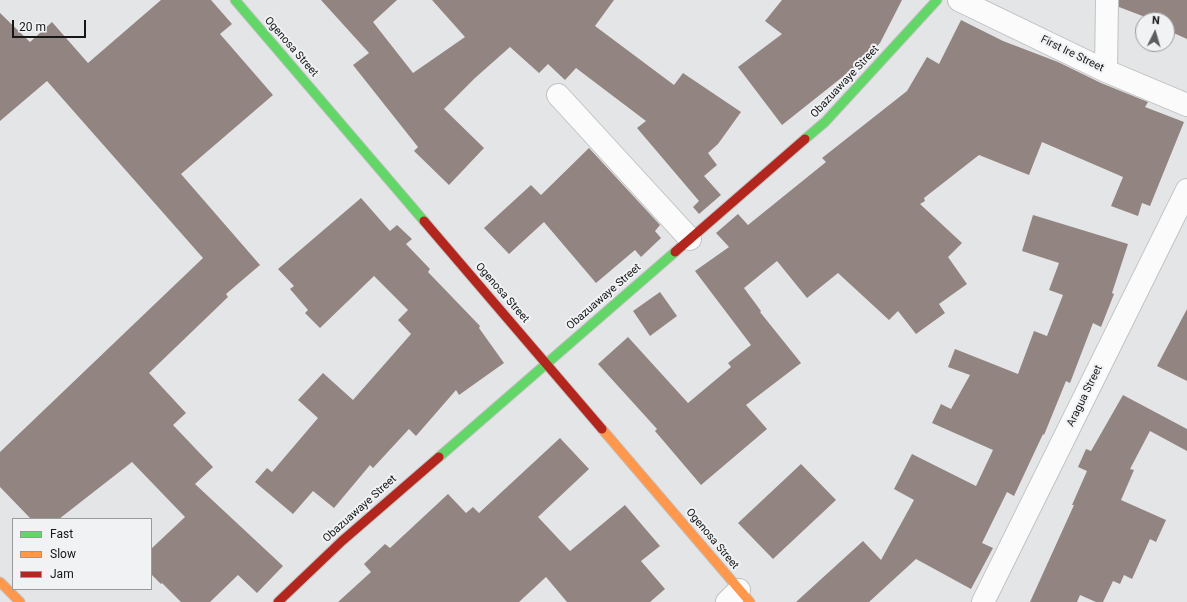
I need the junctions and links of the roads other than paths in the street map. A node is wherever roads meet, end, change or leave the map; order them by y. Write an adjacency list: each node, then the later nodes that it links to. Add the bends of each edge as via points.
1 (235, 0): 10 (street, Ogenosa Street)
2 (937, 0): 9 (street, Obazuawaye Street, via 825,122)
3 (959, 0): 5 (street, First Ire Street)
4 (1107, 0): 5 (street)
5 (1106, 71): 7 (street, First Ire Street)
6 (558, 95): 9 (street)
7 (1187, 105)
8 (1187, 190): 15 (street, Aragua Street)
9 (690, 239): 10 (street, Obazuawaye Street)
10 (546, 363): 12 (street, Ogenosa Street); 14 (street, Obazuawaye Street, via 342,541)
11 (0, 582): 13 (street)
12 (739, 598)
13 (20, 602)
14 (278, 602)
15 (984, 602)

